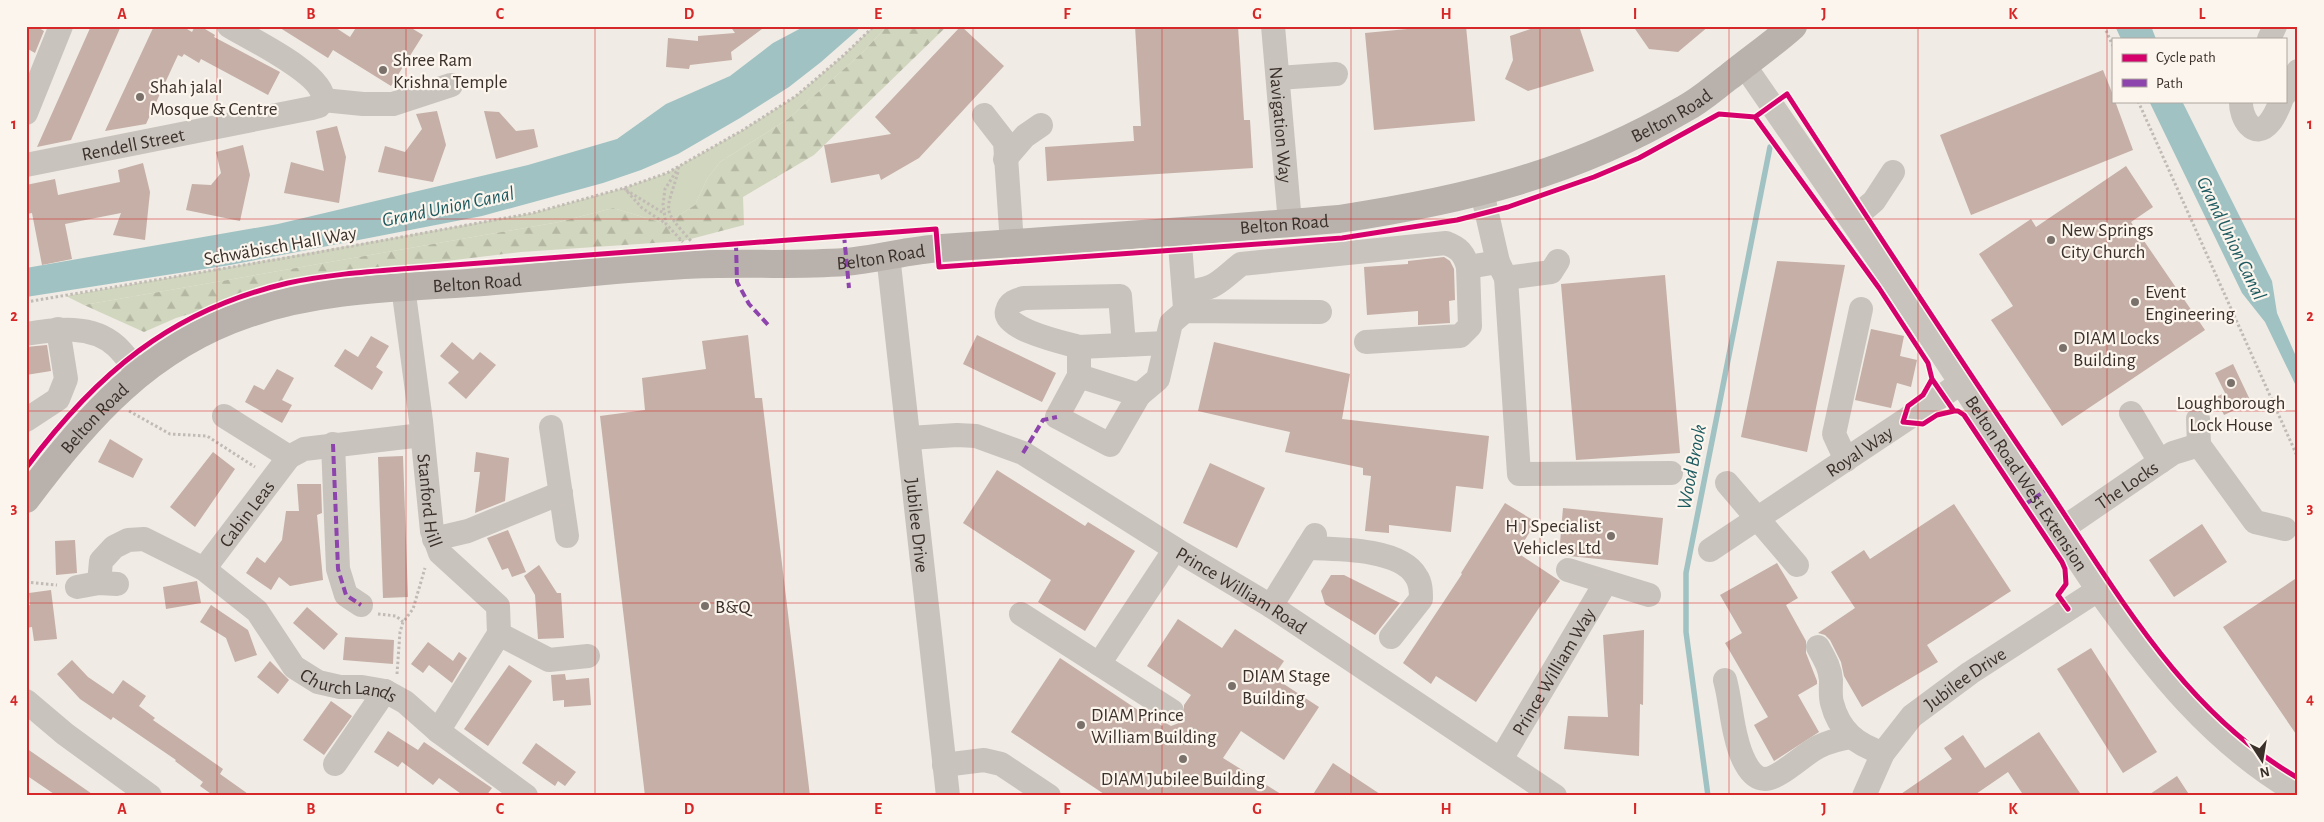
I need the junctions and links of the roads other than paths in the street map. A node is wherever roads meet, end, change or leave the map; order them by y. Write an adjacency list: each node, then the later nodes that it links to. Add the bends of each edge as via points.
1 (61, 26): 10 (street)
2 (229, 26): 14 (street, via 298,67 318,84)
3 (1273, 26): 11 (street, Navigation Way)
4 (1793, 26): 7 (main road, Belton Road)
5 (2275, 26): 6 (street)
6 (2269, 38)
7 (1744, 65): 23 (main road, Belton Road, via 1686,109 1629,140 1537,177); 24 (street, Belton Road West Extension)
8 (2298, 71): 13 (street)
9 (1336, 74): 11 (street)
10 (33, 75): 17 (street)
11 (1278, 78): 25 (street, Navigation Way)
12 (451, 85): 14 (street, via 393,104)
13 (2286, 92)
14 (324, 100): 21 (street, Rendell Street, via 312,108)
15 (2241, 102): 16 (street, via 2240,111 2245,122 2252,129 2257,129 2270,122)
16 (2280, 102)
17 (26, 113)
18 (984, 114): 20 (street, via 1005,142)
19 (1041, 124): 20 (street, via 1025,136)
20 (1005, 159): 27 (street)
21 (26, 165)
22 (1893, 172): 24 (street, via 1874,201)
23 (1482, 192): 25 (main road, Belton Road, via 1388,212); 31 (street)
24 (1852, 220): 44 (street, Belton Road West Extension)
25 (1290, 223): 26 (main road, Belton Road)
26 (1179, 232): 27 (main road, Belton Road); 33 (street)
27 (1012, 244): 28 (main road, Belton Road, via 938,248)
28 (888, 255): 32 (main road, Belton Road, via 847,262 690,255 564,276); 52 (street, Jubilee Drive)
29 (1558, 261): 31 (street, via 1552,272)
30 (1468, 266): 31 (street); 33 (street, via 1464,254 1446,243 1241,264); 38 (street, via 1470,326 1466,332 1460,336)
31 (1502, 270): 58 (street, via 1519,474)
32 (403, 287): 42 (main road, Belton Road, via 292,301 247,314 170,350); 51 (street, Stanford Hill)
33 (1185, 302): 35 (street); 39 (street, via 1170,323)
34 (1861, 310): 56 (street, via 1834,434)
35 (1320, 312)
36 (58, 329): 37 (street); 42 (street, via 96,333 116,346); 49 (street, via 66,379 58,400)
37 (26, 334)
38 (1366, 342)
39 (1166, 343): 40 (street); 45 (street, via 1158,379)
40 (1124, 345): 41 (street); 41 (street, via 1120,296 1024,298 1012,302 1007,309 1006,316 1016,325 1039,337)
41 (1078, 347): 43 (street)
42 (139, 373): 61 (main road, Belton Road, via 79,431)
43 (1079, 376): 45 (street); 45 (street, via 1057,417 1110,445)
44 (1960, 383): 56 (street, Royal Way); 64 (street, Belton Road West Extension)
45 (1139, 394)
46 (2131, 413): 57 (street)
47 (224, 416): 55 (street)
48 (2198, 419): 54 (street)
49 (26, 420)
50 (551, 427): 60 (street)
51 (422, 435): 53 (street); 66 (street, Stanford Hill)
52 (908, 438): 67 (street, Prince William Road, via 957,434 1009,446); 93 (street, Jubilee Drive)
53 (333, 444): 55 (street, via 304,449); 76 (street, via 338,569 346,595)
54 (2199, 445): 57 (street, The Locks, via 2173,453); 63 (street, via 2255,522)
55 (289, 457): 70 (street, Cabin Leas)
56 (1846, 460): 62 (street, Royal Way)
57 (2160, 462): 64 (street, The Locks)
58 (1671, 473)
59 (1727, 483): 62 (street)
60 (561, 493): 65 (street); 66 (street, via 468,531)
61 (26, 499)
62 (1758, 520): 68 (street, Royal Way); 69 (street)
63 (2285, 529)
64 (2059, 531): 74 (street, Belton Road West Extension)
65 (567, 536)
66 (434, 539): 79 (street, Stanford Hill, via 440,553 498,606)
67 (1175, 549): 77 (street, Prince William Road); 83 (street)
68 (1710, 550)
69 (1797, 564)
70 (204, 569): 73 (street, Church Lands, via 144,539 128,540 114,547 101,561); 85 (street, Church Lands, via 257,611 294,667 318,682)
71 (1568, 570): 72 (street, Prince William Way)
72 (1606, 582): 75 (street, Prince William Way); 91 (street, Prince William Way)
73 (98, 585)
74 (2098, 590): 90 (street, Jubilee Drive, via 1936,696 1912,716); 94 (street, Belton Road West Extension, via 2184,702 2244,757)
75 (1649, 595)
76 (361, 605)
77 (1271, 606): 80 (street, via 1312,540 1385,556 1403,564 1416,575 1421,587 1421,599); 91 (street, Prince William Road)
78 (1021, 614): 83 (street)
79 (499, 634): 82 (street, via 549,660); 88 (street)
80 (1391, 636)
81 (1818, 647): 89 (street, via 1829,669 1832,705)
82 (588, 656)
83 (1099, 664): 87 (street)
84 (1724, 680): 89 (street, via 1736,737 1746,764 1755,776 1765,779 1776,775 1817,748)
85 (390, 694): 88 (street, Church Lands, via 405,702); 92 (street)
86 (26, 701): 95 (street, via 64,734)
87 (1172, 710)
88 (438, 731): 96 (street, Church Lands)
89 (1851, 737): 90 (street)
90 (1883, 753): 100 (street, Jubilee Drive)
91 (1501, 759): 99 (street, Prince William Road)
92 (335, 764)
93 (944, 765): 97 (street, Jubilee Drive); 98 (street, via 984,760 1001,764)
94 (2298, 793)
95 (150, 796)
96 (526, 796)
97 (948, 796)
98 (1049, 796)
99 (1555, 796)
100 (1864, 796)

